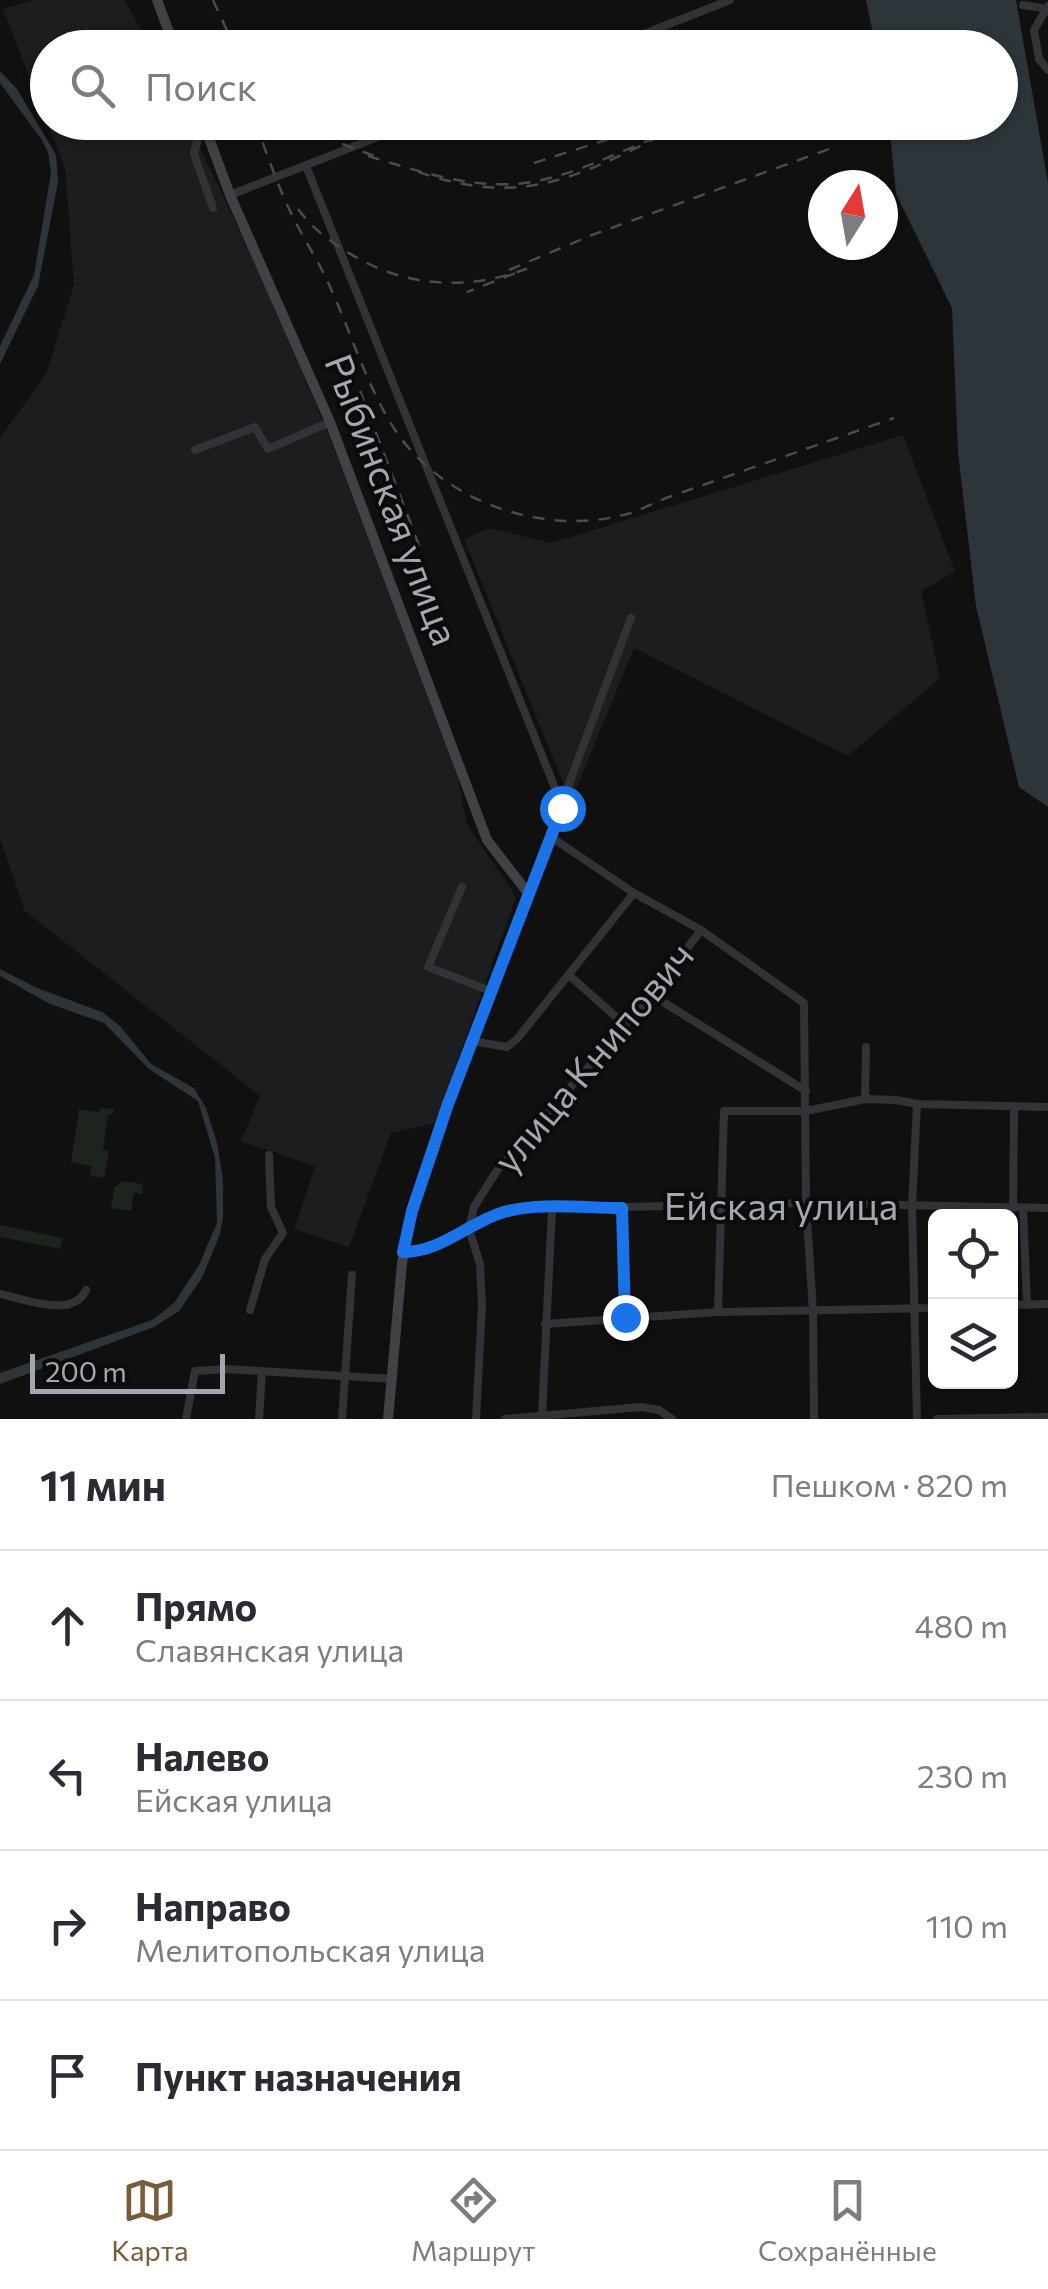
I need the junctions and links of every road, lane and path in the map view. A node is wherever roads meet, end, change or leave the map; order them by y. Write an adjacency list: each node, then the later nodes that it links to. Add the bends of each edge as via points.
1 (157, 0): 5 (main road)
2 (730, 0): 6 (street)
3 (1023, 5): 4 (street)
4 (1048, 8): 7 (street, via 1037,21 1035,46)
5 (168, 30)
6 (654, 30)
7 (1048, 70)
8 (198, 140): 13 (street, via 194,154)
9 (210, 140): 12 (main road, Рыбинская улица)
10 (371, 140): 11 (street)
11 (306, 166): 12 (street); 17 (street)
12 (230, 195): 14 (main road, Рыбинская улица)
13 (213, 208)
14 (330, 422): 15 (street, via 268,449 255,427); 20 (main road, Рыбинская улица, via 487,840)
15 (195, 450)
16 (631, 618): 17 (street)
17 (562, 808): 18 (street)
18 (552, 837): 20 (street); 21 (street)
19 (462, 887): 24 (street, via 428,968)
20 (528, 893): 24 (main road)
21 (634, 893): 22 (street); 23 (street)
22 (701, 930): 25 (street, улица Книпович); 29 (street, via 804,1002)
23 (569, 975): 26 (street); 27 (street, via 507,1048)
24 (491, 991): 27 (main road)
25 (652, 994): 26 (street, улица Книпович); 29 (street)
26 (625, 1026): 43 (street, улица Книпович, via 498,1169 474,1207)
27 (472, 1041): 44 (main road)
28 (866, 1046): 30 (street)
29 (806, 1091): 34 (street)
30 (865, 1099): 31 (street); 34 (street)
31 (918, 1104): 33 (street); 38 (street)
32 (1048, 1107): 33 (street)
33 (1014, 1108): 41 (street)
34 (806, 1111): 36 (street); 37 (street, via 724,1111)
35 (269, 1155): 53 (street, via 272,1207 283,1233 265,1259)
36 (806, 1203): 37 (street, Ейская улица); 38 (street, Ейская улица); 54 (street)
37 (723, 1204): 40 (street, Ейская улица); 55 (street)
38 (912, 1206): 41 (street, Ейская улица); 51 (street)
39 (552, 1208): 40 (street, Ейская улица); 43 (street, Ейская улица, via 503,1212); 57 (street)
40 (622, 1208): 56 (street)
41 (1018, 1208): 42 (street, Ейская улица); 48 (street)
42 (1048, 1208)
43 (469, 1229): 44 (street, Ейская улица); 68 (street, via 482,1275)
44 (403, 1252): 60 (main road)
45 (352, 1275): 59 (street)
46 (86, 1290): 47 (street, via 66,1306)
47 (0, 1294)
48 (1027, 1304): 49 (street); 50 (street)
49 (1048, 1304)
50 (1018, 1305)
51 (914, 1308): 52 (street); 54 (street); 72 (street)
52 (928, 1308)
53 (250, 1310)
54 (814, 1311): 55 (street); 71 (street)
55 (718, 1312): 56 (street)
56 (625, 1317): 57 (street)
57 (545, 1324): 62 (street)
58 (262, 1372): 59 (street); 64 (street, via 195,1371); 65 (street)
59 (346, 1376): 60 (street); 66 (street)
60 (393, 1379): 67 (main road)
61 (593, 1415): 62 (street); 70 (street, via 641,1407)
62 (542, 1416): 69 (street)
63 (1048, 1417): 73 (street)
64 (186, 1419)
65 (259, 1419)
66 (342, 1419)
67 (388, 1419)
68 (476, 1419)
69 (505, 1419)
70 (672, 1419)
71 (814, 1419)
72 (917, 1419)
73 (937, 1419)

